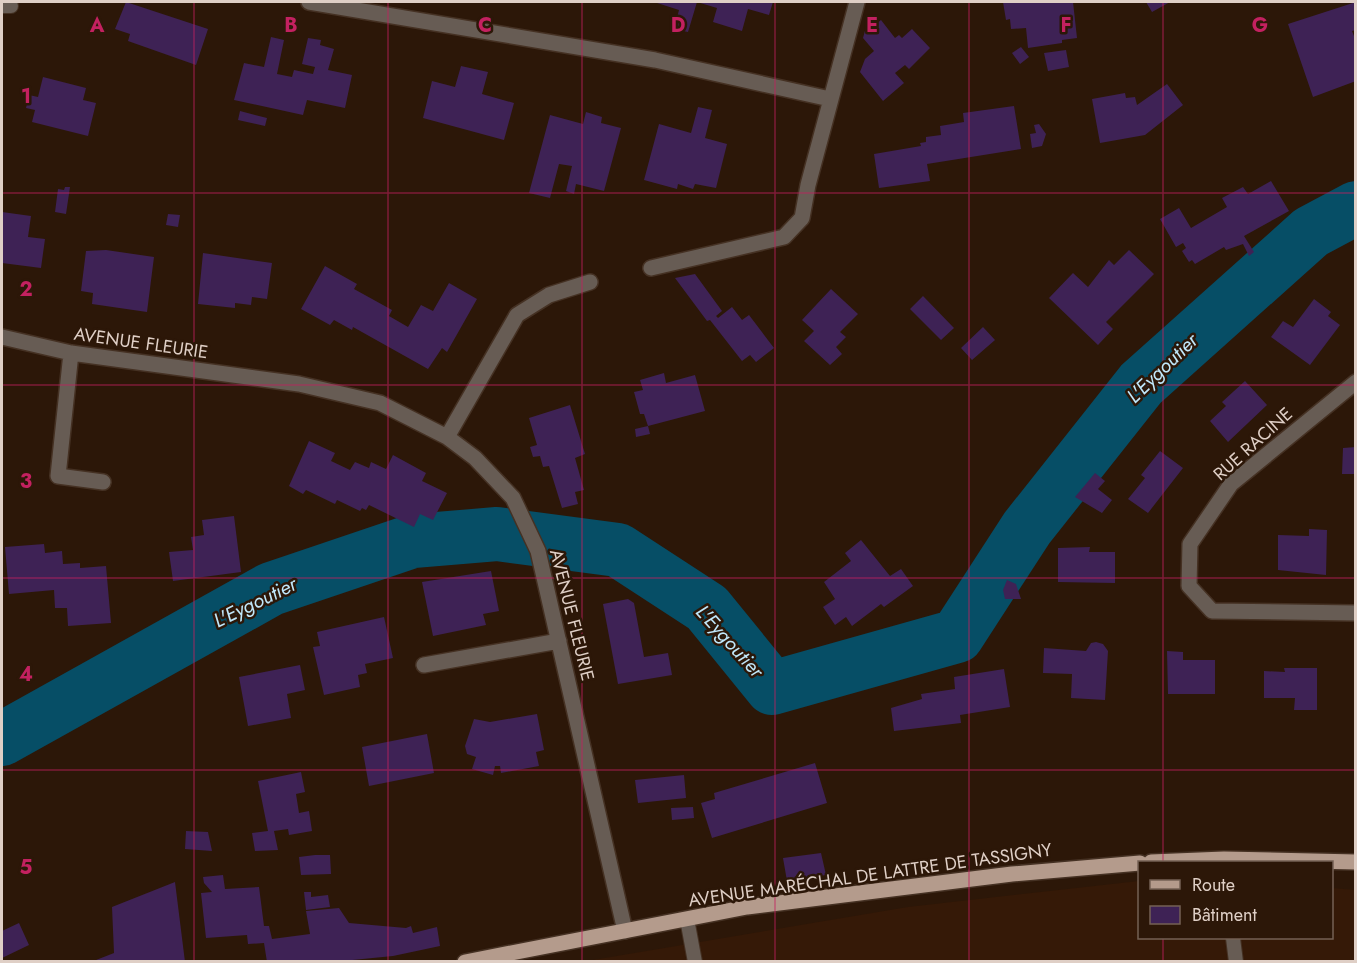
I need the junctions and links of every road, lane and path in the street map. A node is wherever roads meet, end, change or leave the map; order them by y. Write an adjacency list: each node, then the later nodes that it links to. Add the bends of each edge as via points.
1 (318, 2): 3 (street, via 655,60)
2 (857, 2): 3 (street)
3 (830, 99): 4 (street, via 802,218 784,237)
4 (651, 268)
5 (590, 282): 9 (street, via 549,295 517,315)
6 (2, 337): 7 (street, AVENUE FLEURIE)
7 (71, 353): 9 (street, AVENUE FLEURIE, via 299,384 380,403); 10 (street, via 58,476)
8 (1356, 382): 11 (street, RUE RACINE, via 1231,484 1190,544 1190,586 1212,611)
9 (447, 437): 12 (street, AVENUE FLEURIE, via 475,458 513,498 538,551)
10 (103, 482)
11 (1356, 613)
12 (559, 641): 13 (street); 18 (street, AVENUE FLEURIE)
13 (424, 665)
14 (1333, 862): 15 (main road)
15 (1356, 862)
16 (1138, 863): 17 (main road, AVENUE MARÉCHAL DE LATTRE DE TASSIGNY, via 989,877 747,907)
17 (687, 919): 18 (main road, AVENUE MARÉCHAL DE LATTRE DE TASSIGNY); 21 (lane)
18 (625, 931): 20 (main road, AVENUE MARÉCHAL DE LATTRE DE TASSIGNY)
19 (1233, 939): 22 (lane)
20 (465, 962)
21 (695, 962)
22 (1236, 962)

